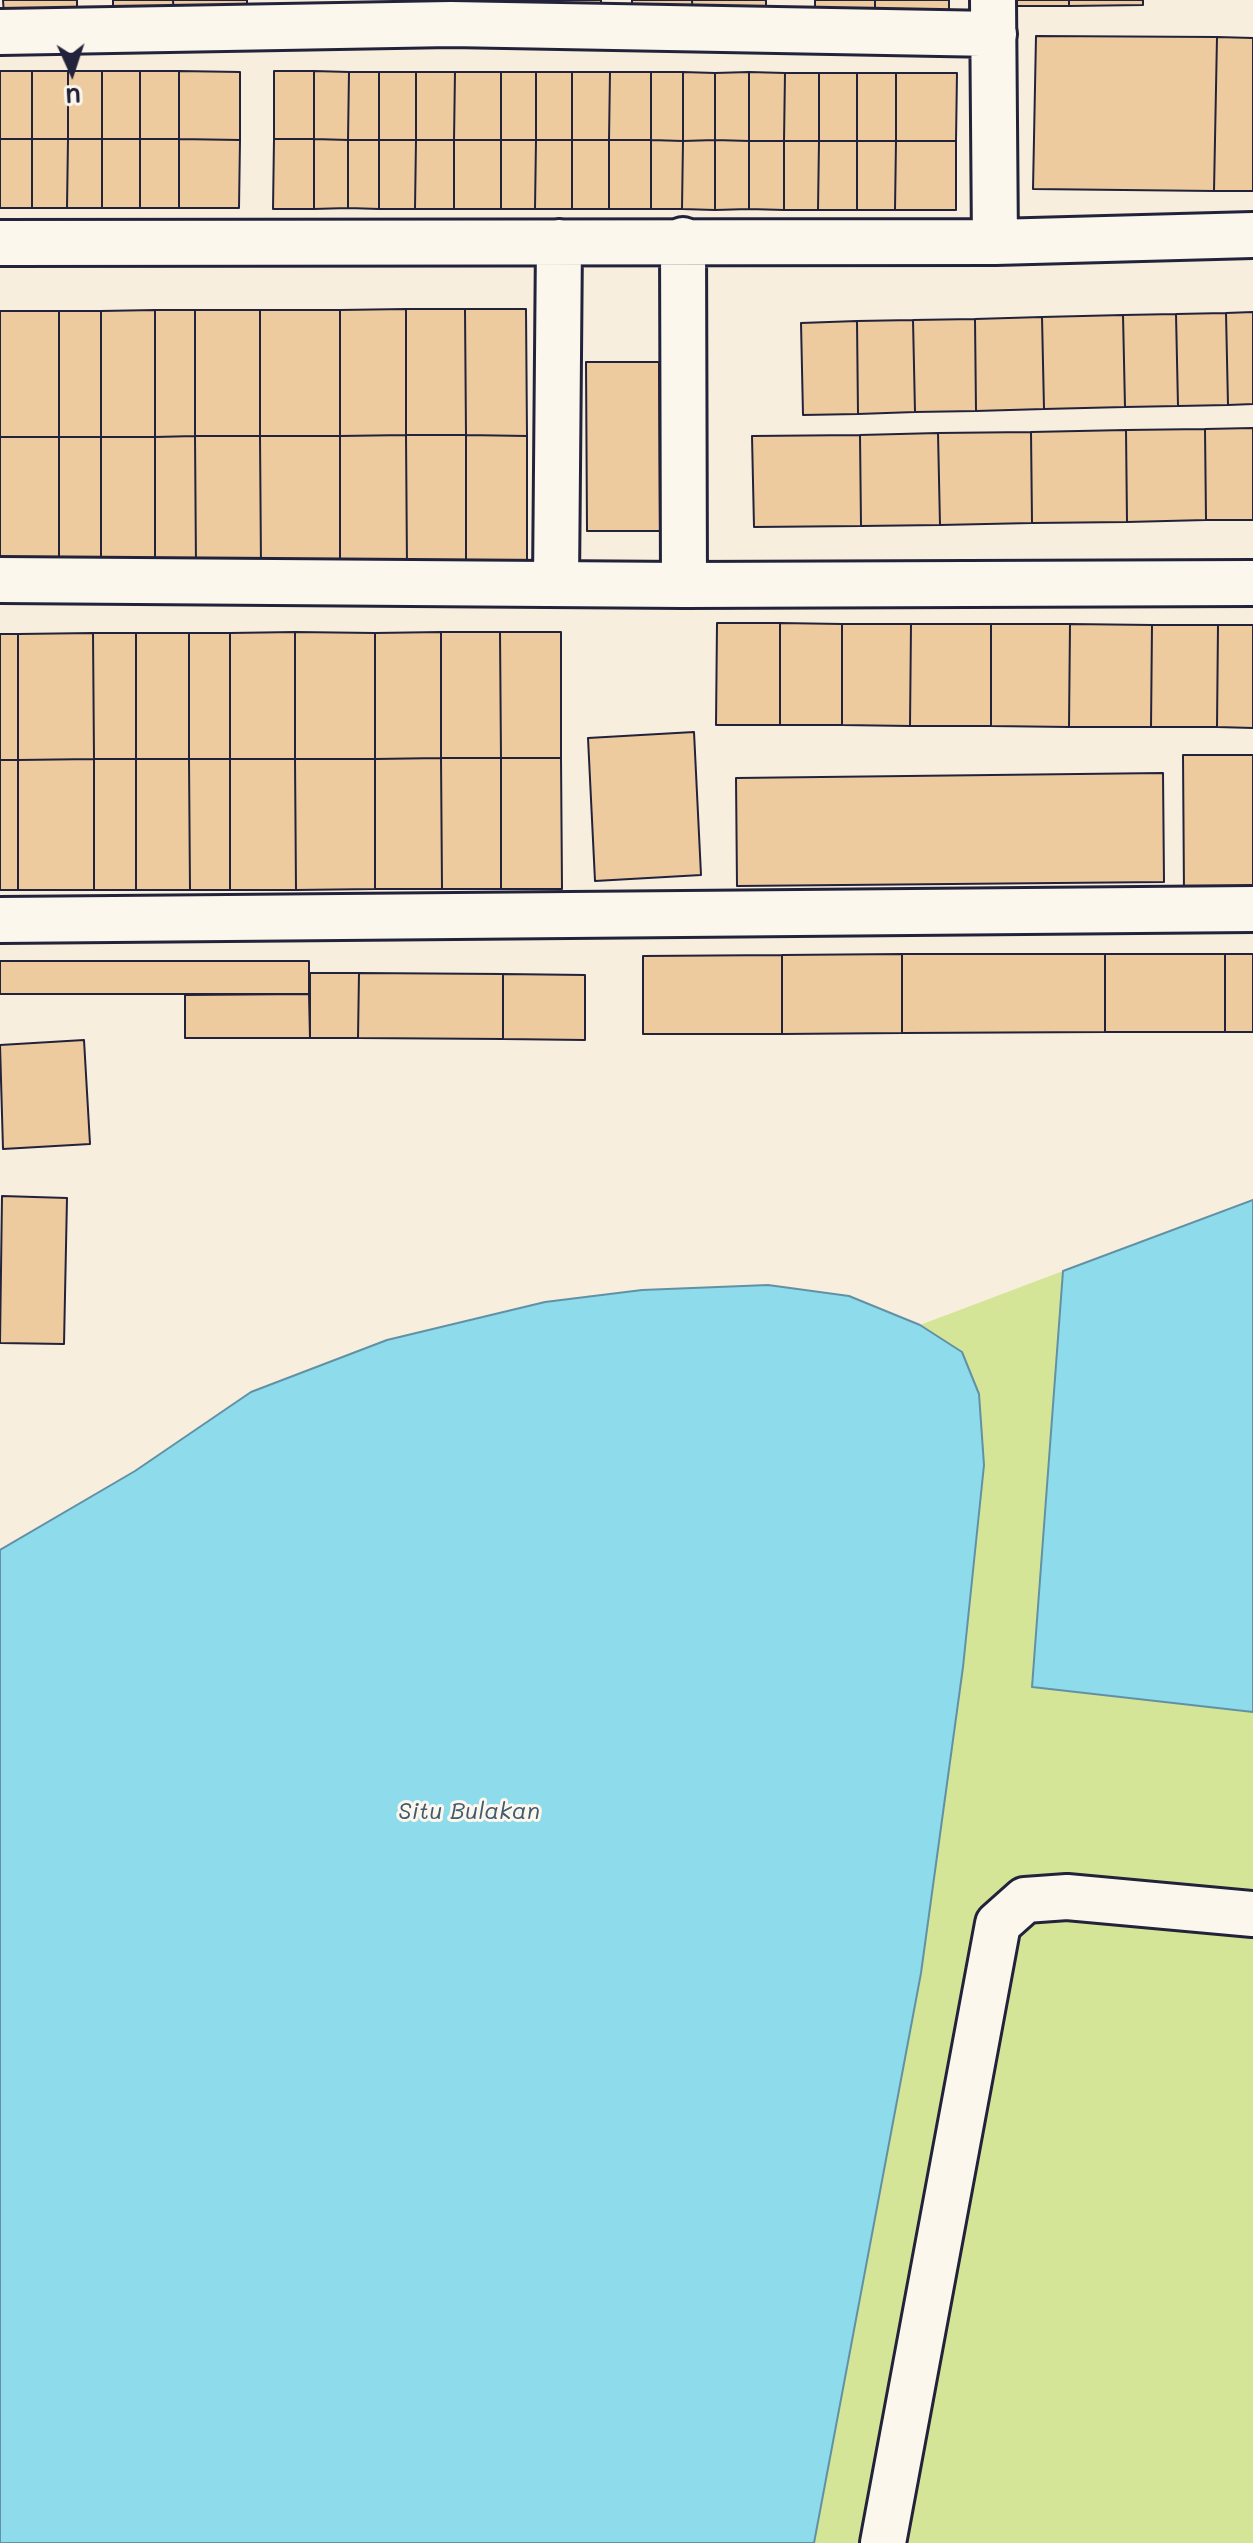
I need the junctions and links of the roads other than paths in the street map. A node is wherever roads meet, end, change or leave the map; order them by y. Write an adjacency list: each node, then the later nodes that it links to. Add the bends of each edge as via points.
1 (451, 12): 2 (street); 4 (street)
2 (627, 14): 3 (street)
3 (805, 14): 6 (street)
4 (264, 15): 5 (street)
5 (92, 16): 7 (street)
6 (994, 17): 11 (street)
7 (0, 32)
8 (1253, 235): 11 (street)
9 (683, 240): 10 (street); 11 (street); 16 (street)
10 (559, 242): 12 (street); 14 (street)
11 (995, 242)
12 (0, 243)
13 (0, 580): 14 (street)
14 (556, 582): 16 (street)
15 (1253, 583): 16 (street)
16 (684, 585)
17 (1253, 909): 18 (street)
18 (0, 920)
19 (1253, 1914): 20 (street, via 1067,1897 1025,1900 998,1924)
20 (883, 2543)

